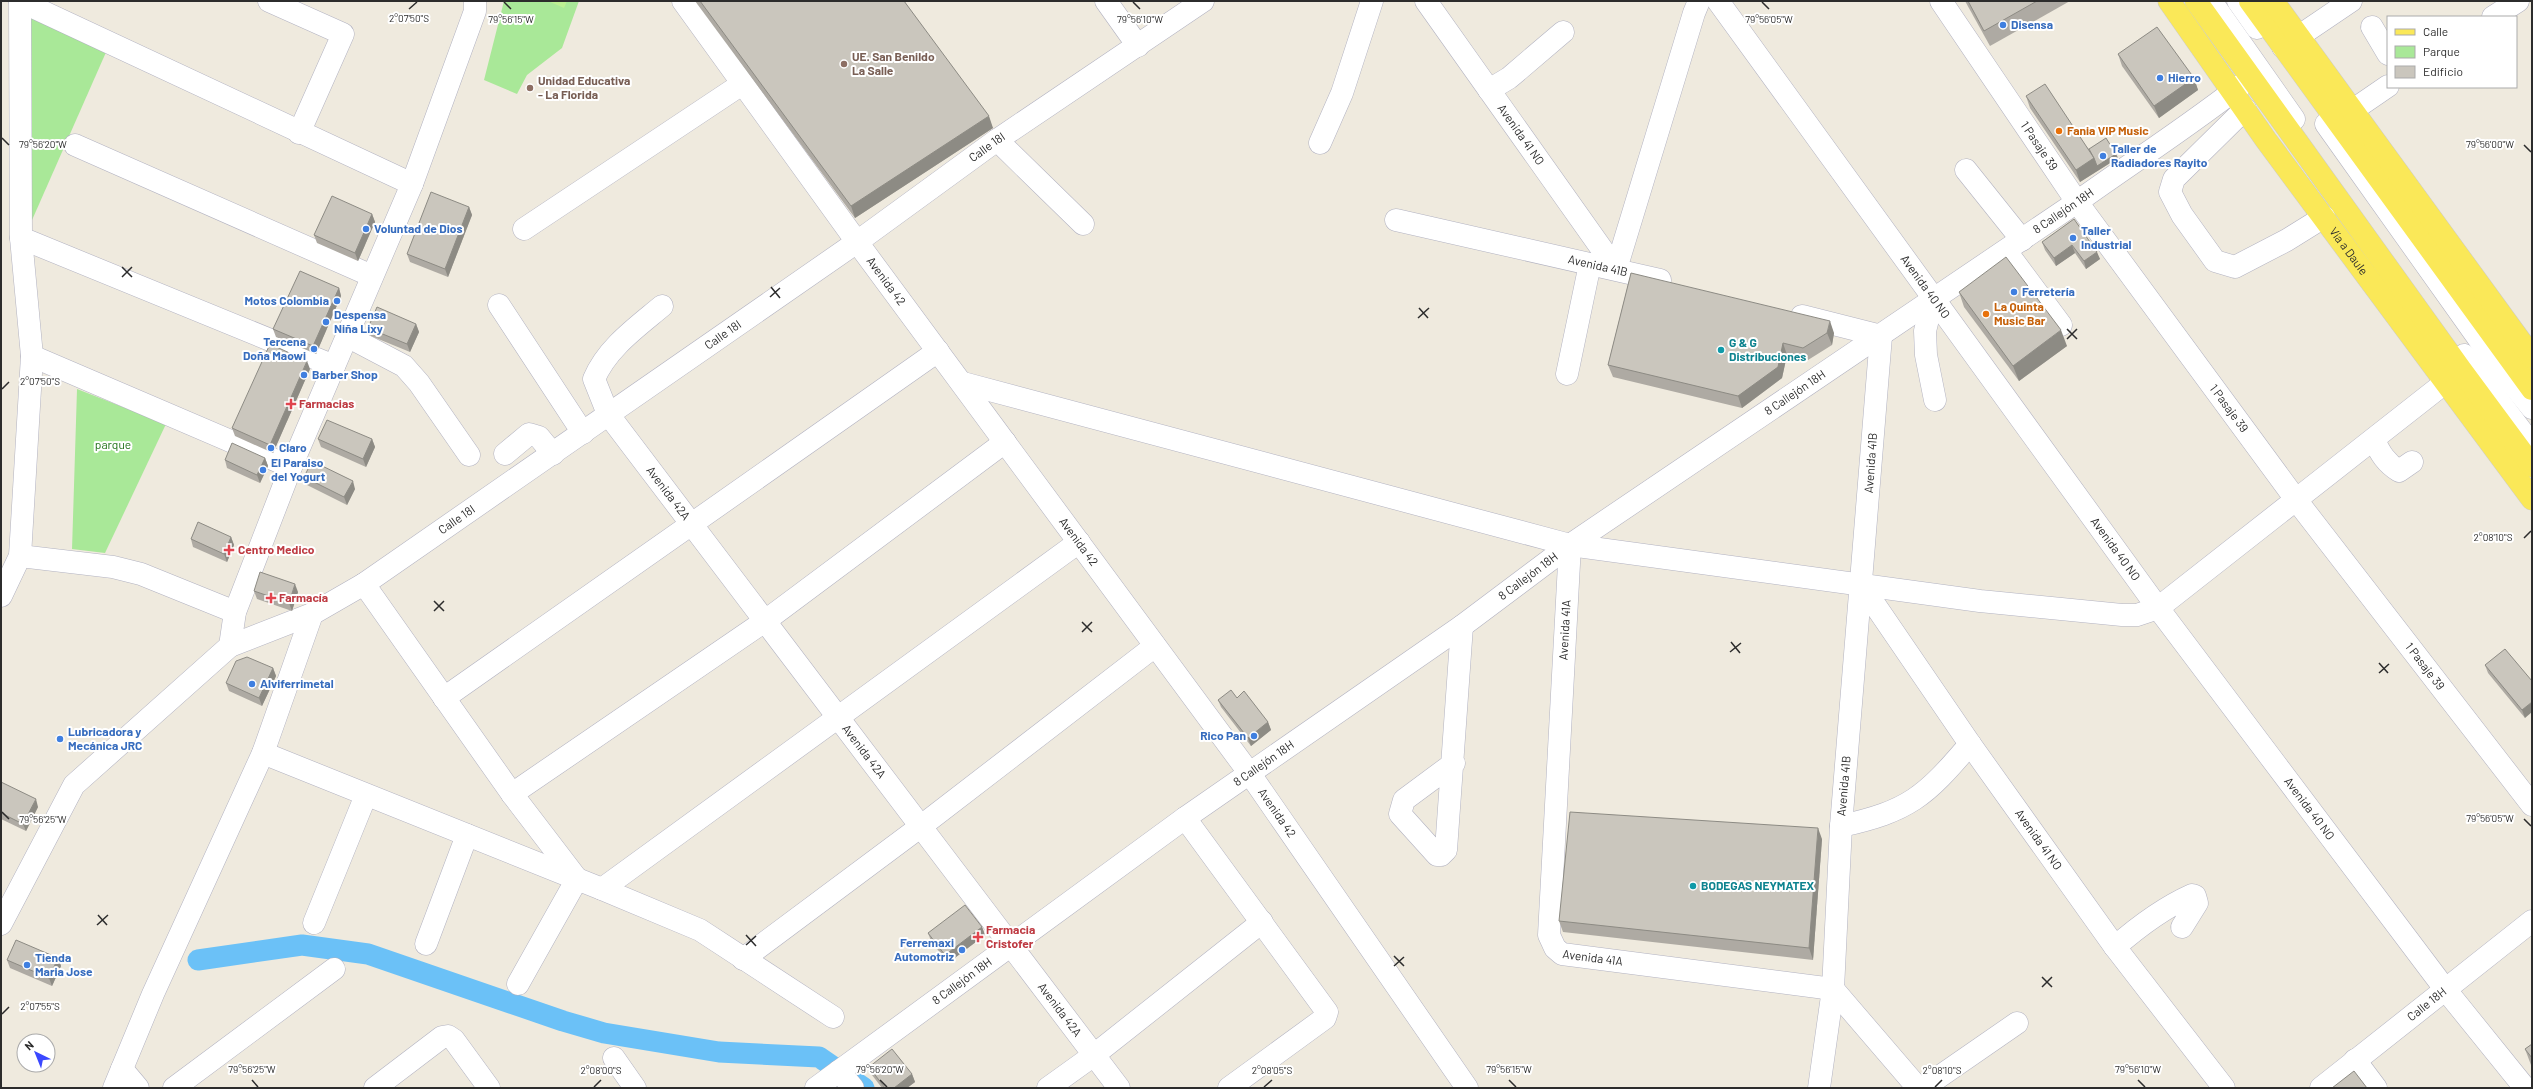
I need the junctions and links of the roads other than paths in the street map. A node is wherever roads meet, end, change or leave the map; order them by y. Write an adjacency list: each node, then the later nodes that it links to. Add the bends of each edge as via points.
1 (20, 1): 31 (street); 42 (street)
2 (270, 1): 31 (street, via 344,34)
3 (475, 1): 36 (street, via 474,11)
4 (683, 1): 26 (street, Avenida 42)
5 (1106, 1): 24 (street)
6 (1203, 1): 24 (street, Calle 18I)
7 (1372, 1): 33 (street, via 1342,93)
8 (1426, 1): 28 (street, Avenida 41 NO)
9 (1699, 1): 46 (street)
10 (1718, 1): 49 (street, Avenida 40 NO)
11 (1941, 1): 37 (street, 1 Pasaje 39)
12 (2169, 1): 29 (main road, Vía a Daule)
13 (2196, 1): 29 (main road, Vía a Daule)
14 (2211, 1): 70 (street, via 2382,243)
15 (2238, 1): 65 (street, via 2498,366)
16 (2250, 1): 23 (main road)
17 (2273, 1): 23 (main road)
18 (2351, 1): 23 (street)
19 (2518, 1): 20 (street)
20 (2495, 16)
21 (2372, 27): 25 (street)
22 (1563, 32): 28 (street, via 1509,78)
23 (2290, 42): 30 (main road); 58 (main road)
24 (1138, 46): 32 (street, Calle 18I)
25 (2387, 52)
26 (742, 84): 41 (street); 43 (street, Avenida 42)
27 (2387, 87): 30 (street)
28 (1489, 90): 46 (street, Avenida 41 NO)
29 (2242, 93): 37 (street, 8 Callejón 18H); 38 (main road, Vía a Daule); 38 (street, via 2174,179 2170,192 2182,215 2215,261 2235,267); 61 (main road, Vía a Daule)
30 (2353, 110): 58 (main road)
31 (299, 133): 36 (street)
32 (997, 140): 40 (street); 43 (street, Calle 18I)
33 (1320, 142)
34 (75, 145): 47 (street)
35 (1966, 170): 44 (street)
36 (412, 184): 47 (street)
37 (2077, 202): 44 (street, 8 Callejón 18H); 78 (street, 1 Pasaje 39)
38 (2324, 217): 61 (main road, Vía a Daule)
39 (1396, 220): 45 (street, Avenida 41B)
40 (1083, 224)
41 (524, 229)
42 (21, 238): 57 (street); 59 (street)
43 (857, 242): 56 (street, Avenida 42); 66 (street, Calle 18I)
44 (2014, 245): 49 (street, 8 Callejón 18H); 53 (street)
45 (1590, 264): 46 (street, Avenida 41B); 60 (street)
46 (1616, 270): 48 (street, Avenida 41B)
47 (372, 276): 54 (street)
48 (1676, 285)
49 (1933, 300): 55 (street, 8 Callejón 18H); 64 (street, via 1925,331 1926,355); 86 (street, Avenida 40 NO)
50 (499, 305): 67 (street)
51 (662, 306): 66 (street, Avenida 42A, via 622,340 601,364 594,379)
52 (1782, 311): 55 (street)
53 (2061, 325)
54 (347, 336): 59 (street); 73 (street, via 404,366 419,383)
55 (1881, 336): 81 (street, 8 Callejón 18H); 84 (street, Avenida 41B)
56 (938, 351): 62 (street, Avenida 42); 79 (street)
57 (32, 356): 76 (street); 82 (street)
58 (2527, 364): 63 (main road)
59 (334, 366): 76 (street)
60 (1568, 374)
61 (2453, 377): 68 (street); 75 (main road, Vía a Daule); 77 (main road, Vía a Daule)
62 (963, 383): 69 (street, Avenida 42); 81 (street)
63 (2532, 389)
64 (1935, 400)
65 (2532, 408)
66 (608, 414): 67 (street, Calle 18I); 79 (street, Avenida 42A)
67 (583, 433): 72 (street, Calle 18I)
68 (2374, 440): 74 (street, via 2382,456 2399,471); 78 (street)
69 (1005, 442): 80 (street, Avenida 42); 89 (street)
70 (2532, 445)
71 (505, 454): 72 (street, via 529,434 539,437)
72 (553, 454): 83 (street, Calle 18I)
73 (469, 455)
74 (2412, 462)
75 (2532, 466)
76 (291, 467): 87 (street)
77 (2532, 499)
78 (2297, 501): 86 (street); 101 (street, 1 Pasaje 39)
79 (691, 524): 89 (street, Avenida 42A); 93 (street)
80 (1079, 542): 92 (street, Avenida 42); 94 (street)
81 (1570, 545): 84 (street); 90 (street, 8 Callejón 18H); 119 (street, Avenida 41A, via 1549,935 1555,948 1562,954)
82 (20, 556): 85 (street); 87 (street, via 112,566 141,574)
83 (364, 584): 88 (street, Calle 18I); 93 (street)
84 (1862, 586): 86 (street, via 2122,615); 95 (street, Avenida 41 NO); 103 (street, Avenida 41B)
85 (1, 596)
86 (2158, 608): 120 (street, Avenida 40 NO)
87 (235, 612): 91 (street)
88 (312, 614): 91 (street, Calle 18I); 96 (street)
89 (765, 622): 94 (street, Avenida 42A); 99 (street)
90 (1462, 626): 97 (street); 98 (street, 8 Callejón 18H)
91 (230, 646): 110 (street, via 74,785)
92 (1155, 646): 98 (street, Avenida 42); 104 (street)
93 (444, 698): 99 (street)
94 (837, 717): 104 (street, Avenida 42A); 107 (street)
95 (1970, 744): 103 (street, via 1939,779 1911,803 1885,815); 115 (street, Avenida 41 NO)
96 (263, 753): 100 (street); 127 (street, via 153,994)
97 (1454, 763)
98 (1250, 774): 102 (street, 8 Callejón 18H); 128 (street, Avenida 42)
99 (512, 794): 106 (street)
100 (366, 795): 105 (street); 109 (street)
101 (2532, 805)
102 (1186, 818): 108 (street); 114 (street, 8 Callejón 18H)
103 (1841, 826): 119 (street, Avenida 41B)
104 (920, 827): 114 (street, Avenida 42A); 116 (street)
105 (467, 834): 106 (street); 113 (street)
106 (577, 879): 107 (street); 118 (street)
107 (602, 889): 116 (street, via 700,930)
108 (1262, 922): 123 (street); 138 (street, via 1327,1012 1325,1018)
109 (314, 923)
110 (1, 924)
111 (2182, 927): 115 (street, via 2197,903 2195,896 2171,905 2138,927)
112 (2528, 931): 120 (street, Calle 18H)
113 (426, 944)
114 (1011, 947): 123 (street, Avenida 42A); 126 (street, 8 Callejón 18H)
115 (2115, 947): 142 (street, Avenida 41 NO)
116 (742, 958): 121 (street)
117 (334, 969): 130 (street)
118 (518, 984)
119 (1833, 989): 139 (street, Avenida 41B); 140 (street)
120 (2445, 989): 125 (street, Calle 18H); 145 (street, Avenida 40 NO)
121 (833, 1017)
122 (2017, 1022): 141 (street)
123 (1094, 1055): 136 (street); 137 (street, Avenida 42A)
124 (614, 1058): 133 (street)
125 (2356, 1060): 143 (street, Calle 18H); 144 (street)
126 (839, 1071): 134 (street, 8 Callejón 18H); 135 (street)
127 (118, 1078): 129 (street)
128 (1458, 1085)
129 (138, 1088)
130 (174, 1088)
131 (375, 1088): 132 (street, via 442,1037 448,1036 454,1040)
132 (489, 1088)
133 (635, 1088)
134 (816, 1088)
135 (853, 1088)
136 (1048, 1088)
137 (1119, 1088)
138 (1229, 1088)
139 (1819, 1088)
140 (1918, 1088)
141 (1923, 1088)
142 (2224, 1088)
143 (2321, 1088)
144 (2376, 1088)
145 (2525, 1088)

